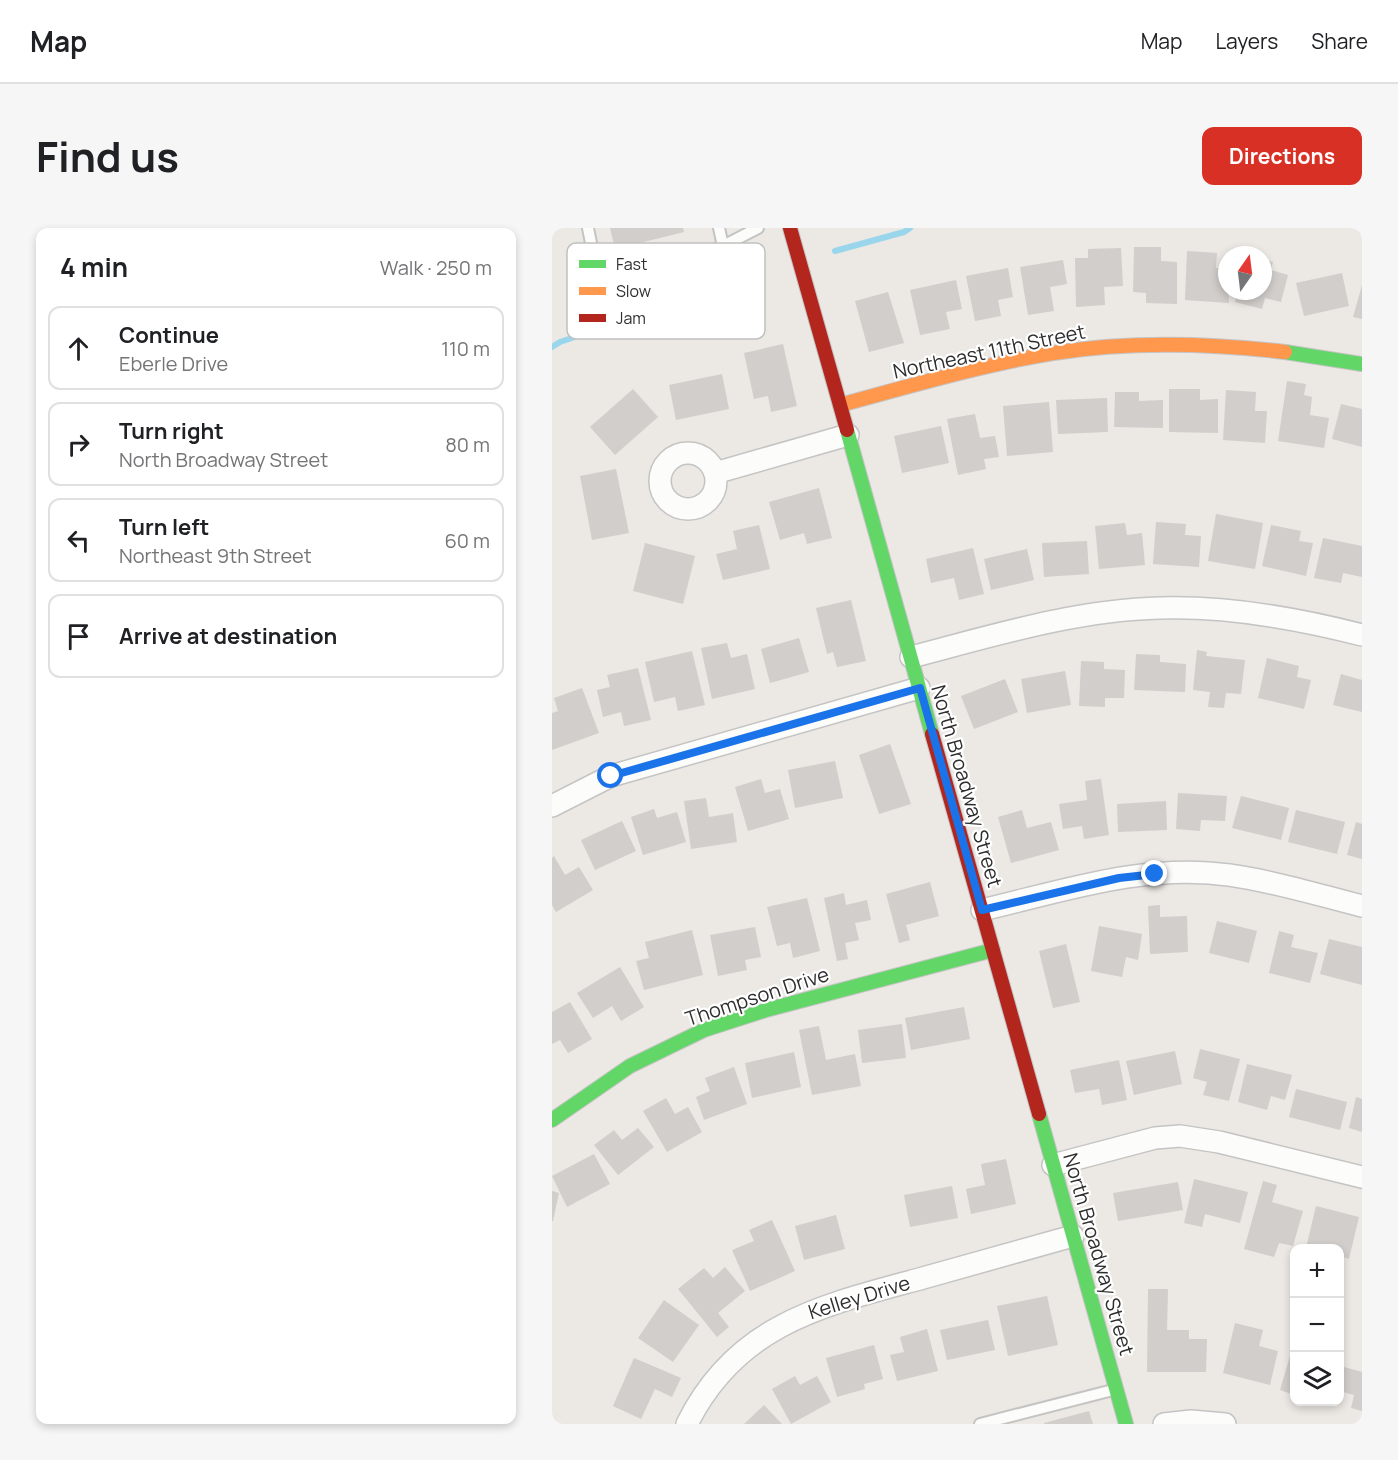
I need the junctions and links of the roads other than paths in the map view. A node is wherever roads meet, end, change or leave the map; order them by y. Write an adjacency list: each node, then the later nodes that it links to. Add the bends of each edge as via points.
1 (588, 228): 5 (lane)
2 (719, 228): 6 (lane)
3 (758, 228): 7 (lane)
4 (790, 228): 9 (main road, North Broadway Street)
5 (591, 243)
6 (722, 243)
7 (729, 243)
8 (1362, 363): 9 (main road, Northeast 11th Street, via 1290,351 1208,345 1082,350 948,375)
9 (840, 405): 10 (main road, North Broadway Street)
10 (848, 435): 11 (street); 13 (main road, North Broadway Street)
11 (715, 473)
12 (1362, 635): 13 (street, via 1299,620 1234,611 1159,608 1077,616)
13 (910, 657): 14 (main road, North Broadway Street)
14 (920, 688): 15 (street, via 611,776); 17 (main road, North Broadway Street)
15 (552, 806)
16 (1362, 906): 17 (street, via 1230,875 1184,873 1119,878)
17 (982, 910): 18 (main road, North Broadway Street)
18 (993, 950): 19 (main road, Thompson Drive, via 704,1030 630,1066); 20 (main road, North Broadway Street)
19 (552, 1120)
20 (1053, 1165): 21 (street, via 1155,1138 1180,1136); 22 (main road, North Broadway Street)
21 (1362, 1177)
22 (1073, 1236): 23 (main road, North Broadway Street); 24 (street, Kelley Drive, via 801,1314 777,1326 730,1364)
23 (1116, 1389): 25 (lane); 26 (main road, North Broadway Street)
24 (687, 1424)
25 (980, 1424)
26 (1126, 1424)
27 (1164, 1424): 28 (street)
28 (1225, 1424)

